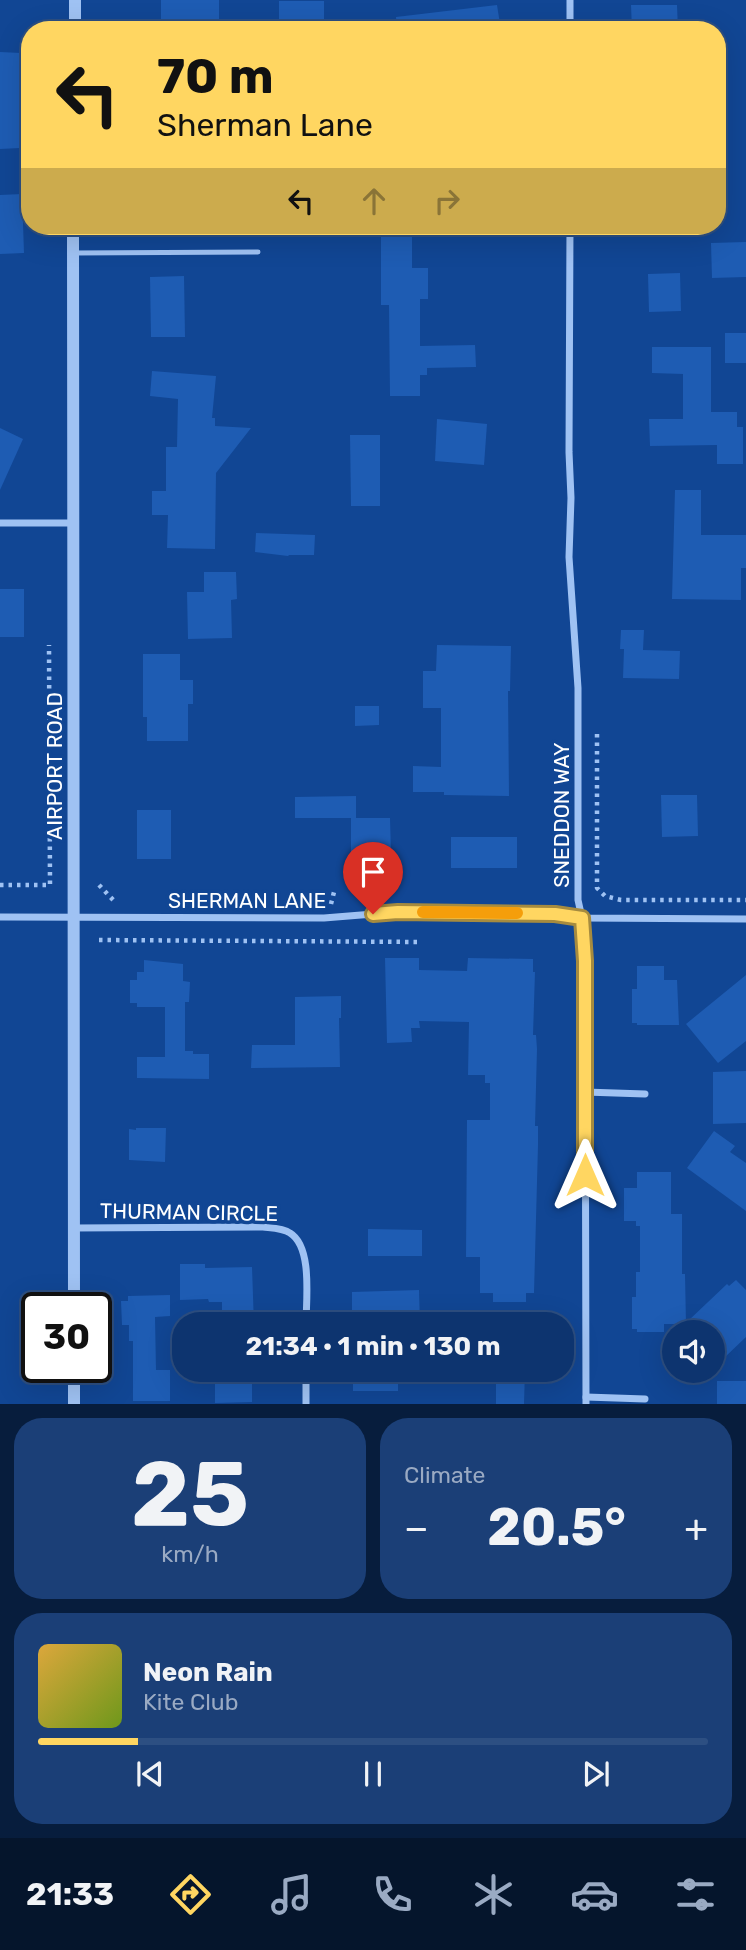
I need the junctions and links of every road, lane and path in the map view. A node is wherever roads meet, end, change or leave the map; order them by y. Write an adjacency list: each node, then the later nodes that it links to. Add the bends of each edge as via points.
1 (75, 0): 3 (street)
2 (570, 0): 4 (street)
3 (75, 21)
4 (570, 21)
5 (73, 235): 8 (street, AIRPORT ROAD)
6 (570, 235): 17 (street, SNEDDON WAY, via 569,557 578,688 578,900)
7 (258, 252): 8 (lane)
8 (73, 253): 10 (street, AIRPORT ROAD)
9 (0, 523): 10 (street)
10 (74, 523): 16 (street, AIRPORT ROAD)
11 (49, 645): 13 (path, via 50,885)
12 (597, 734): 14 (path, via 597,888 605,896 621,900)
13 (0, 885)
14 (746, 900)
15 (0, 917): 16 (street, SHERMAN LANE)
16 (74, 917): 17 (street, SHERMAN LANE, via 324,918 398,912); 23 (street, AIRPORT ROAD)
17 (582, 918): 18 (street, SHERMAN LANE); 21 (street, SNEDDON WAY)
18 (746, 919)
19 (99, 940): 20 (path)
20 (421, 942)
21 (585, 1092): 22 (street); 29 (street, SNEDDON WAY)
22 (645, 1094)
23 (74, 1228): 24 (street, AIRPORT ROAD); 25 (street, THURMAN CIRCLE, via 284,1230 300,1242 305,1260)
24 (74, 1292)
25 (306, 1312)
26 (306, 1382): 31 (street)
27 (74, 1383): 30 (street)
28 (645, 1399): 29 (street)
29 (586, 1401)
30 (74, 1404)
31 (306, 1404)

